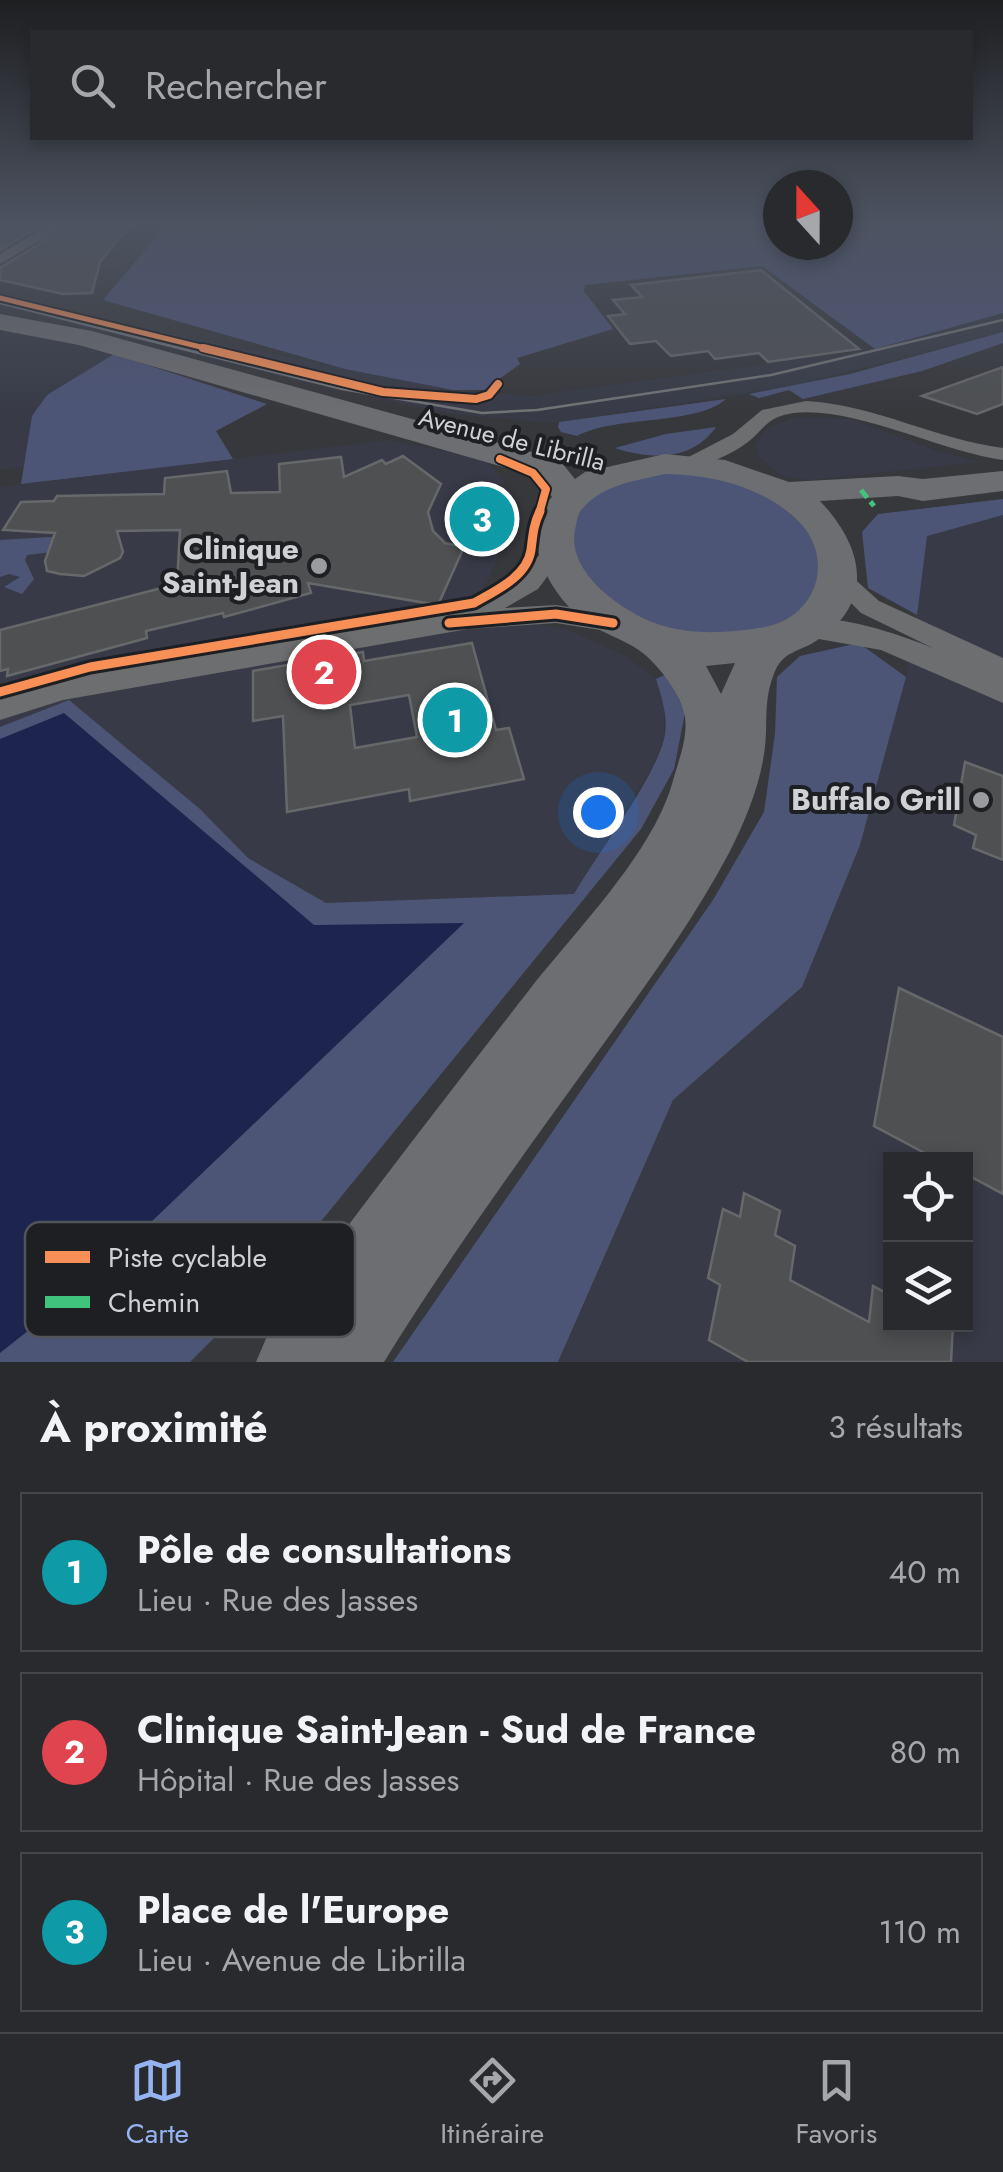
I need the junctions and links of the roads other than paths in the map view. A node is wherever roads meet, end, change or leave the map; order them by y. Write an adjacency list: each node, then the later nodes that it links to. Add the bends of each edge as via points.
1 (5, 315): 2 (main road, Avenue de Librilla, via 43,331 222,374 237,372)
2 (475, 436): 6 (main road, Avenue de Librilla); 10 (main road, Avenue de Librilla, via 550,470)
3 (735, 442): 4 (street, via 762,416 817,407 861,414 950,446); 5 (street); 8 (street)
4 (1003, 454)
5 (685, 464): 6 (main road); 8 (main road)
6 (628, 469): 10 (main road)
7 (1003, 481): 9 (main road)
8 (769, 486): 9 (main road); 11 (main road, via 821,523)
9 (923, 490): 11 (main road, via 850,518)
10 (571, 498): 12 (main road, via 555,523)
11 (834, 541): 13 (main road)
12 (554, 552): 14 (street, via 529,583); 15 (main road, via 582,600)
13 (841, 581): 16 (main road, via 823,614); 17 (street, via 870,607)
14 (468, 620): 15 (street, via 556,614); 19 (street, via 62,689)
15 (635, 631): 16 (main road, via 696,648 734,649); 20 (main road, via 687,672 708,714 687,822)
16 (788, 636): 18 (street, via 871,635); 23 (main road, via 758,660 742,697 738,760 711,835 646,940 551,1062)
17 (1003, 670)
18 (1003, 692)
19 (0, 709)
20 (355, 1278)
21 (314, 1337): 22 (main road)
22 (296, 1362)
23 (340, 1362)

